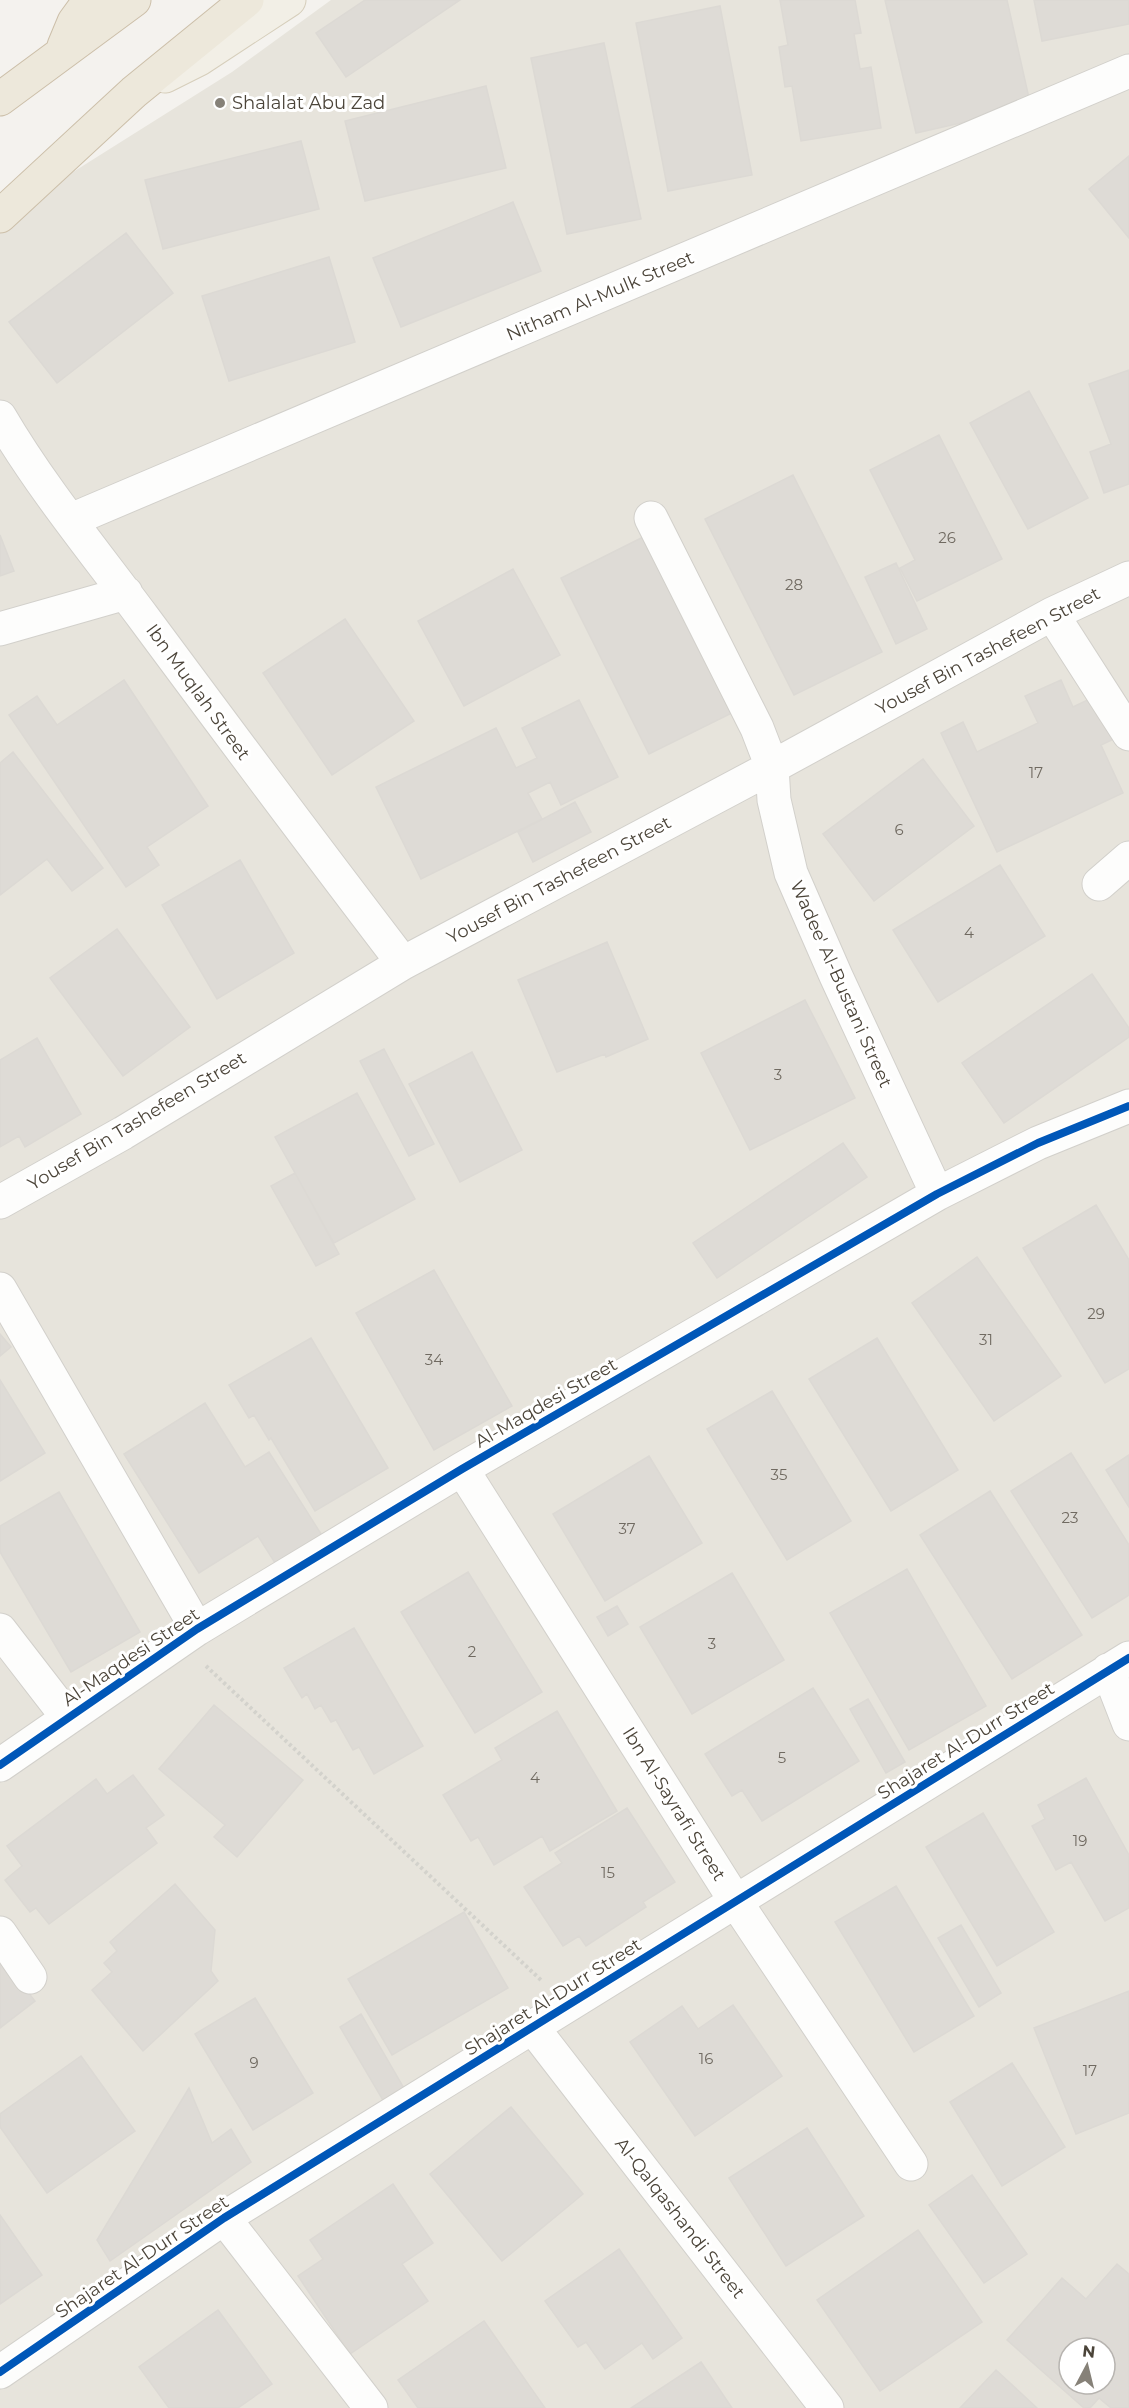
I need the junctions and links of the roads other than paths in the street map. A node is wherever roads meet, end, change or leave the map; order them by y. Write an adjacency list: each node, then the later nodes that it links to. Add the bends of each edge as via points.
1 (90, 0): 5 (highway, via 74,22)
2 (134, 0): 5 (highway)
3 (247, 0): 7 (highway)
4 (289, 0): 7 (main road, via 199,59)
5 (61, 53): 8 (highway)
6 (1129, 71): 12 (street, Nitham Al-Mulk Street)
7 (134, 92): 9 (highway)
8 (0, 99)
9 (0, 216)
10 (5, 435): 12 (street, Ibn Muqlah Street)
11 (651, 518): 18 (street, Wadee' Al-Bustani Street, via 757,728)
12 (71, 520): 14 (street, Ibn Muqlah Street)
13 (1129, 578): 15 (street, Yousef Bin Tashefeen Street)
14 (126, 593): 16 (street); 21 (street, Ibn Muqlah Street)
15 (1052, 614): 17 (street); 18 (street, Yousef Bin Tashefeen Street)
16 (0, 629)
17 (1129, 734)
18 (772, 767): 21 (street, Yousef Bin Tashefeen Street); 23 (street, Wadee' Al-Bustani Street, via 774,800 791,873)
19 (1129, 858): 20 (street)
20 (1099, 884)
21 (403, 963): 24 (street, Yousef Bin Tashefeen Street, via 123,1133)
22 (1129, 1106): 23 (street, Al-Maqdesi Street, via 1038,1143)
23 (937, 1194): 26 (street, Al-Maqdesi Street)
24 (0, 1202)
25 (0, 1289): 28 (street)
26 (462, 1470): 28 (street, Al-Maqdesi Street); 33 (street, Ibn Al-Sayrafi Street)
27 (0, 1630): 30 (street)
28 (188, 1635): 30 (street, Al-Maqdesi Street)
29 (1119, 1664): 31 (street); 33 (street, Shajaret Al-Durr Street)
30 (68, 1718): 32 (street, Al-Maqdesi Street)
31 (1129, 1724)
32 (0, 1765)
33 (736, 1902): 36 (street, Shajaret Al-Durr Street); 37 (street, Ibn Al-Sayrafi Street)
34 (0, 1933): 35 (street)
35 (30, 1977)
36 (533, 2028): 38 (street, Shajaret Al-Durr Street); 41 (street, Al-Qalqashandi Street)
37 (911, 2164)
38 (224, 2218): 39 (street, Shajaret Al-Durr Street); 40 (street)
39 (0, 2372)
40 (371, 2408)
41 (827, 2408)

